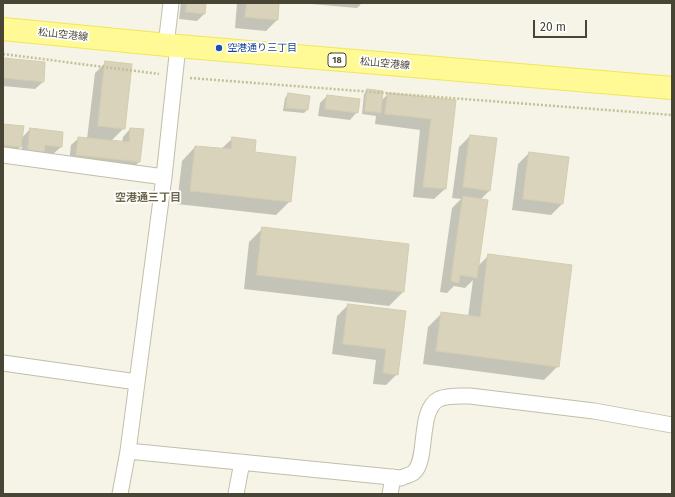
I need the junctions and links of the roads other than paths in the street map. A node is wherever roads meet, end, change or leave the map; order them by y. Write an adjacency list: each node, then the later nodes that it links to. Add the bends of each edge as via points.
1 (171, 3): 3 (street)
2 (3, 29): 3 (main road, 松山空港線 / 18)
3 (172, 45): 4 (main road, 松山空港線 / 18); 6 (street, via 175,76)
4 (672, 88)
5 (3, 155): 6 (street)
6 (164, 177): 8 (street)
7 (3, 362): 8 (street)
8 (137, 382): 10 (street)
9 (672, 425): 12 (street, via 594,411 452,396 439,399 430,407 419,462 414,472 401,478)
10 (128, 451): 11 (street); 13 (street)
11 (242, 462): 12 (street); 14 (street)
12 (393, 477): 15 (street)
13 (120, 494)
14 (236, 494)
15 (390, 494)

